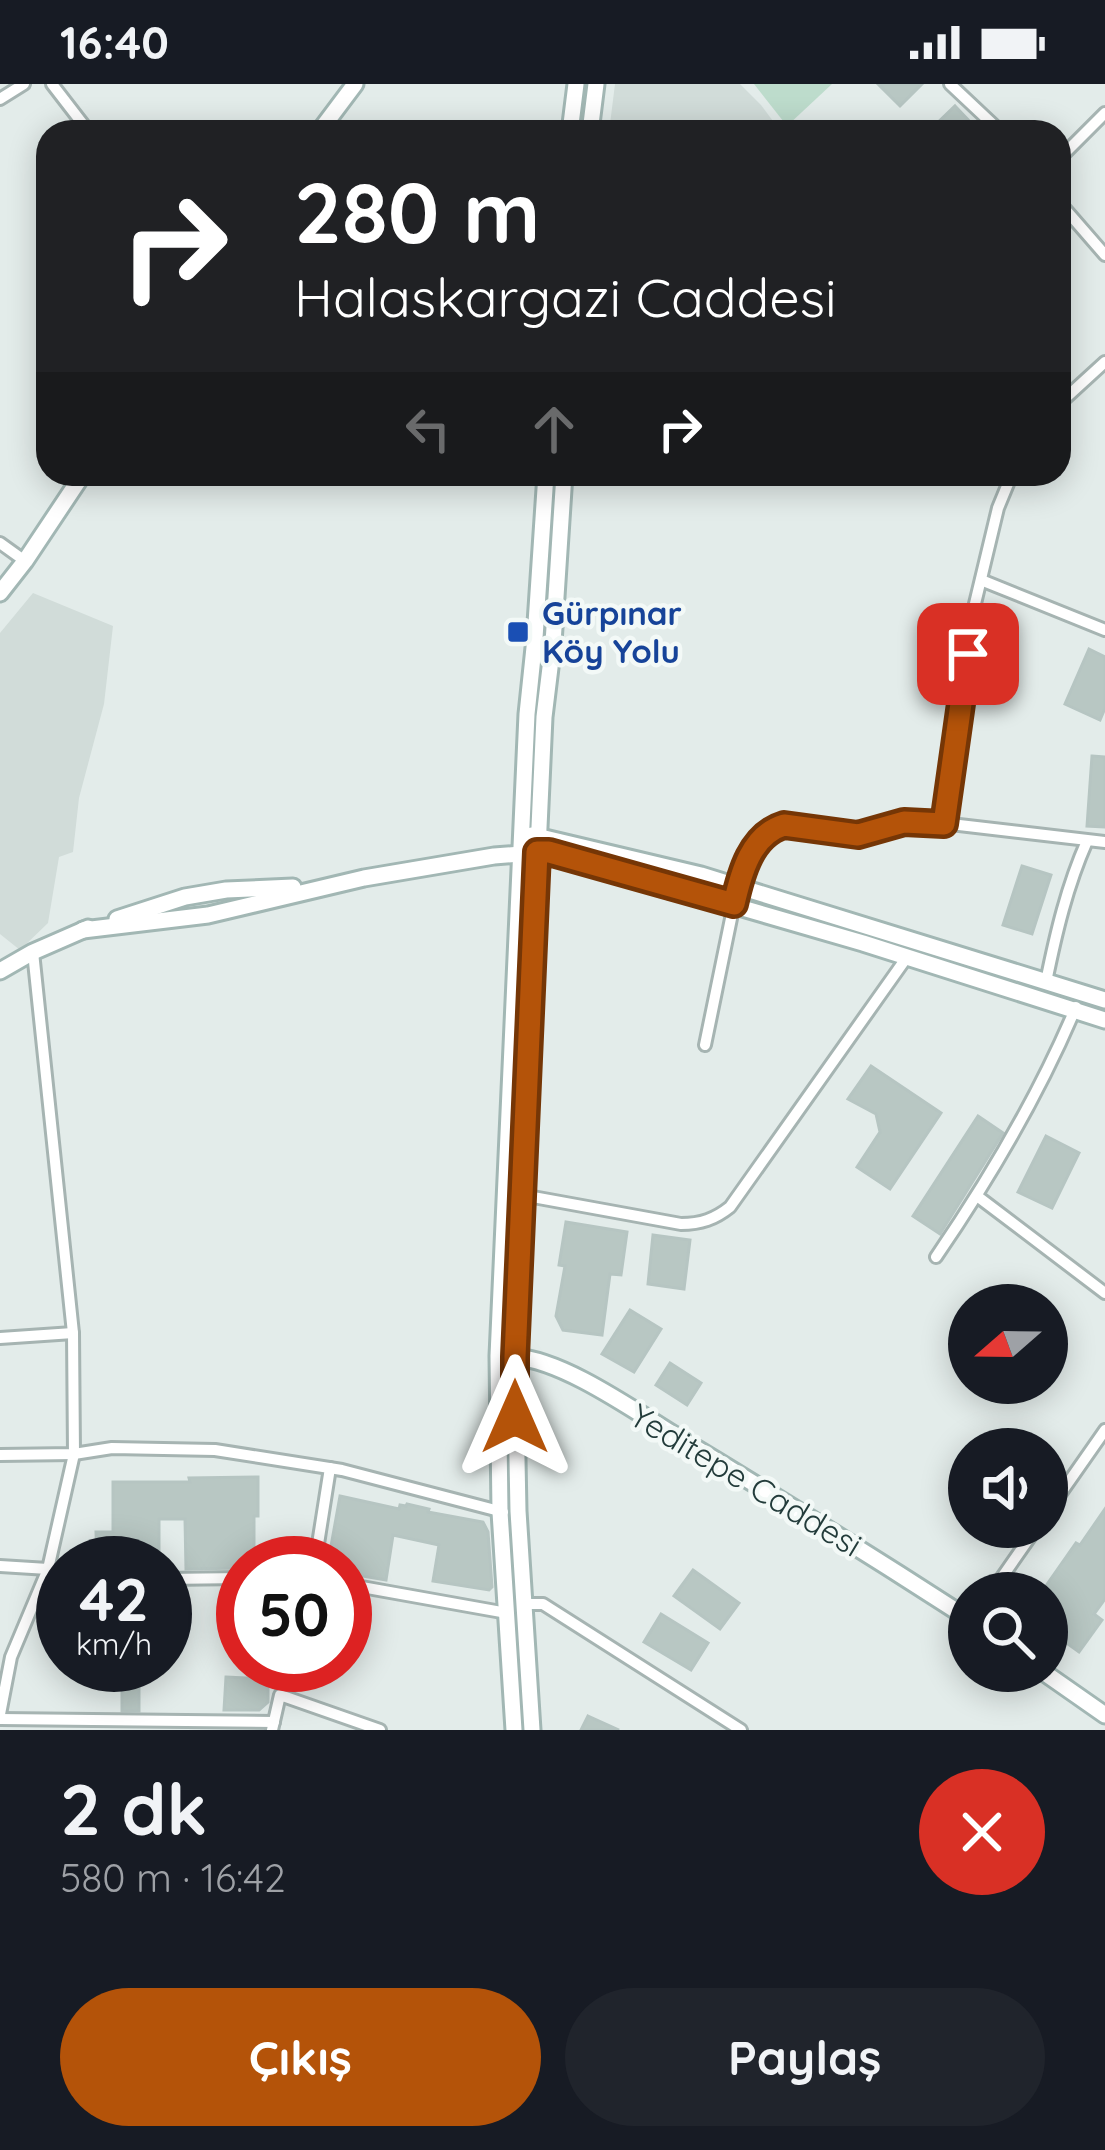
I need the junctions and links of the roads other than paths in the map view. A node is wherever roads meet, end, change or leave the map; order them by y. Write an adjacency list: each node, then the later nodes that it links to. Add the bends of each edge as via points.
1 (24, 84): 7 (street)
2 (52, 84): 9 (street)
3 (355, 84): 10 (main road)
4 (577, 84): 11 (main road)
5 (596, 84): 12 (main road)
6 (950, 84): 13 (street)
7 (0, 98)
8 (1105, 113): 14 (street)
9 (80, 120)
10 (328, 120)
11 (572, 120)
12 (592, 120)
13 (988, 120)
14 (1071, 147)
15 (1071, 216): 16 (street)
16 (1105, 255)
17 (1105, 362): 18 (street)
18 (1071, 393)
19 (75, 486): 25 (main road)
20 (548, 486): 23 (main road)
21 (560, 486): 23 (main road)
22 (1007, 486): 26 (street)
23 (552, 513): 32 (main road)
24 (0, 542): 25 (street)
25 (25, 561): 27 (main road)
26 (981, 580): 28 (street); 29 (street)
27 (0, 593)
28 (1105, 630)
29 (944, 824): 30 (street); 33 (street, via 904,822 858,835 784,825 762,834)
30 (1087, 841): 31 (street); 39 (street)
31 (1105, 842)
32 (530, 843): 33 (main road); 34 (main road); 36 (main road, via 208,916 83,929); 45 (main road); 46 (main road)
33 (738, 886): 34 (main road); 35 (main road)
34 (734, 904): 37 (main road); 44 (street)
35 (917, 941): 37 (main road); 39 (main road)
36 (33, 952): 38 (main road); 53 (street)
37 (907, 957): 42 (main road); 47 (street, via 721,1214 681,1224)
38 (0, 971)
39 (1046, 982): 40 (main road)
40 (1081, 993): 41 (main road); 42 (street)
41 (1105, 1000)
42 (1075, 1010): 43 (main road); 48 (street)
43 (1105, 1019)
44 (705, 1045)
45 (511, 1068): 46 (main road); 47 (main road)
46 (529, 1069): 47 (main road)
47 (514, 1194): 50 (main road); 51 (main road)
48 (977, 1196): 49 (street); 52 (street)
49 (936, 1257)
50 (501, 1280): 51 (main road); 56 (main road)
51 (519, 1282): 55 (main road)
52 (1105, 1293)
53 (73, 1333): 54 (street); 58 (street)
54 (0, 1338)
55 (515, 1357): 56 (main road); 71 (main road, Yeditepe Caddesi, via 542,1360 611,1397)
56 (507, 1416): 62 (main road); 63 (main road)
57 (1105, 1430): 61 (street)
58 (74, 1454): 59 (street); 60 (street, via 215,1450); 64 (street)
59 (0, 1456)
60 (330, 1468): 63 (street); 65 (street)
61 (1068, 1483)
62 (518, 1511): 63 (street); 70 (main road)
63 (500, 1512): 72 (main road)
64 (54, 1536)
65 (319, 1536)
66 (0, 1566): 67 (street)
67 (36, 1573)
68 (372, 1589): 72 (street)
69 (36, 1597): 75 (street, via 11,1657)
70 (524, 1604): 79 (main road); 80 (street, via 543,1604)
71 (948, 1605)
72 (507, 1613): 78 (main road)
73 (1068, 1689): 74 (main road)
74 (1105, 1715)
75 (0, 1717): 76 (street)
76 (273, 1726): 77 (street, via 280,1695)
77 (380, 1730)
78 (514, 1730)
79 (532, 1730)
80 (741, 1730)

